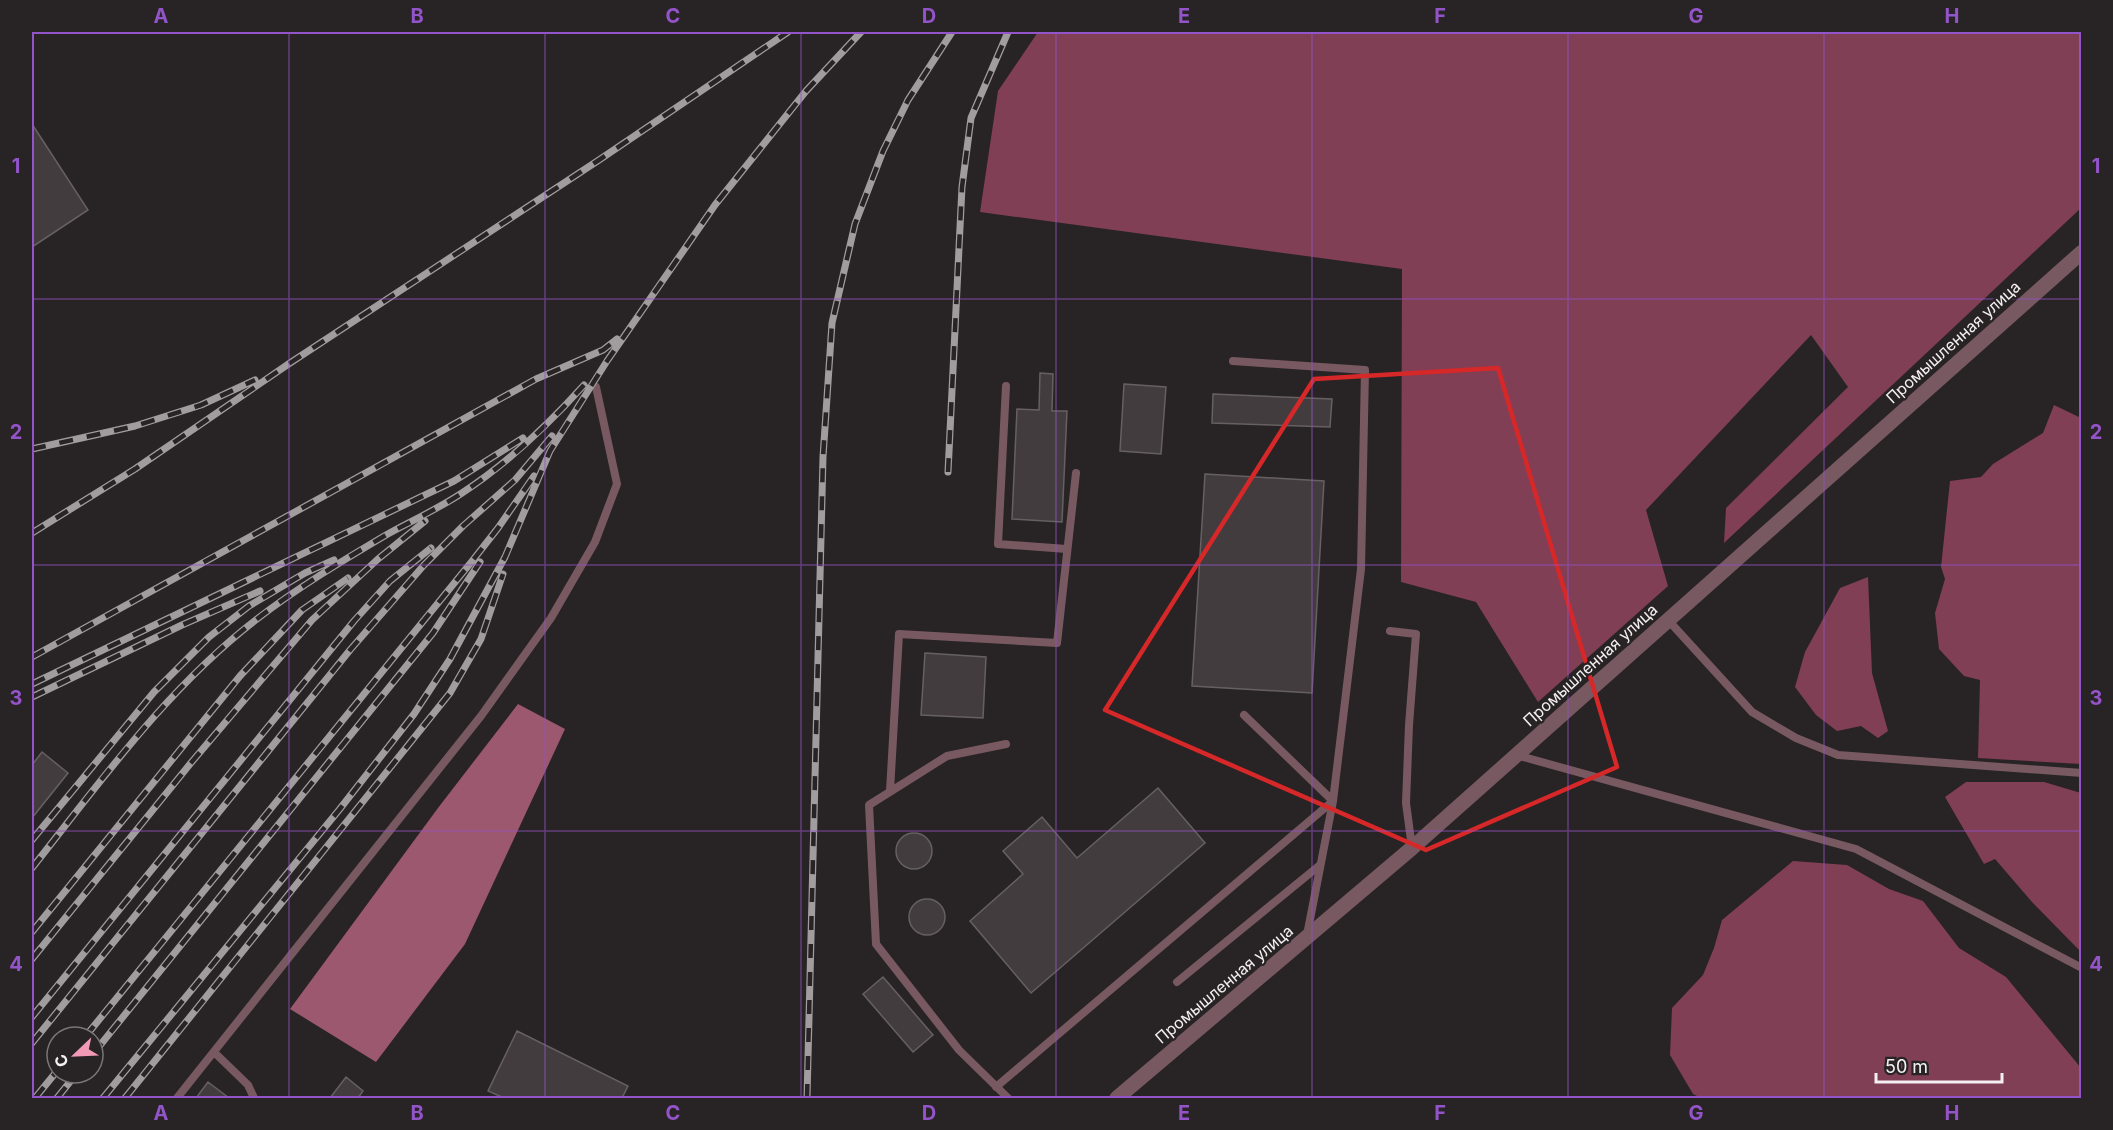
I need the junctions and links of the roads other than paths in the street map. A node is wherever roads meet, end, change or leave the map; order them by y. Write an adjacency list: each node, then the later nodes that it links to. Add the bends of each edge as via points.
1 (2082, 252): 7 (street, Промышленная улица)
2 (1233, 361): 14 (lane, via 1365,370 1361,569)
3 (1006, 386): 6 (lane, via 998,544)
4 (596, 387): 20 (lane, via 617,484 595,542 551,618 481,716)
5 (1076, 473): 6 (lane)
6 (1067, 549): 13 (lane, via 1057,643 898,634)
7 (1668, 620): 11 (street, Промышленная улица); 12 (lane, via 1752,712 1796,738 1839,755)
8 (1390, 632): 15 (lane, via 1416,634 1406,803)
9 (1244, 715): 14 (lane)
10 (1006, 744): 13 (lane, via 947,756)
11 (1516, 755): 15 (street, Промышленная улица); 18 (lane, via 1856,849)
12 (2082, 772)
13 (890, 791): 21 (lane, via 869,804 876,944 959,1050)
14 (1333, 801): 16 (lane); 21 (lane)
15 (1412, 848): 17 (street, Промышленная улица)
16 (1320, 864): 17 (lane); 19 (lane)
17 (1307, 938): 25 (street, Промышленная улица)
18 (2082, 969)
19 (1177, 982)
20 (214, 1052): 22 (lane); 23 (lane, via 248,1084)
21 (996, 1087): 24 (lane)
22 (177, 1098)
23 (254, 1098)
24 (1008, 1098)
25 (1117, 1098)

